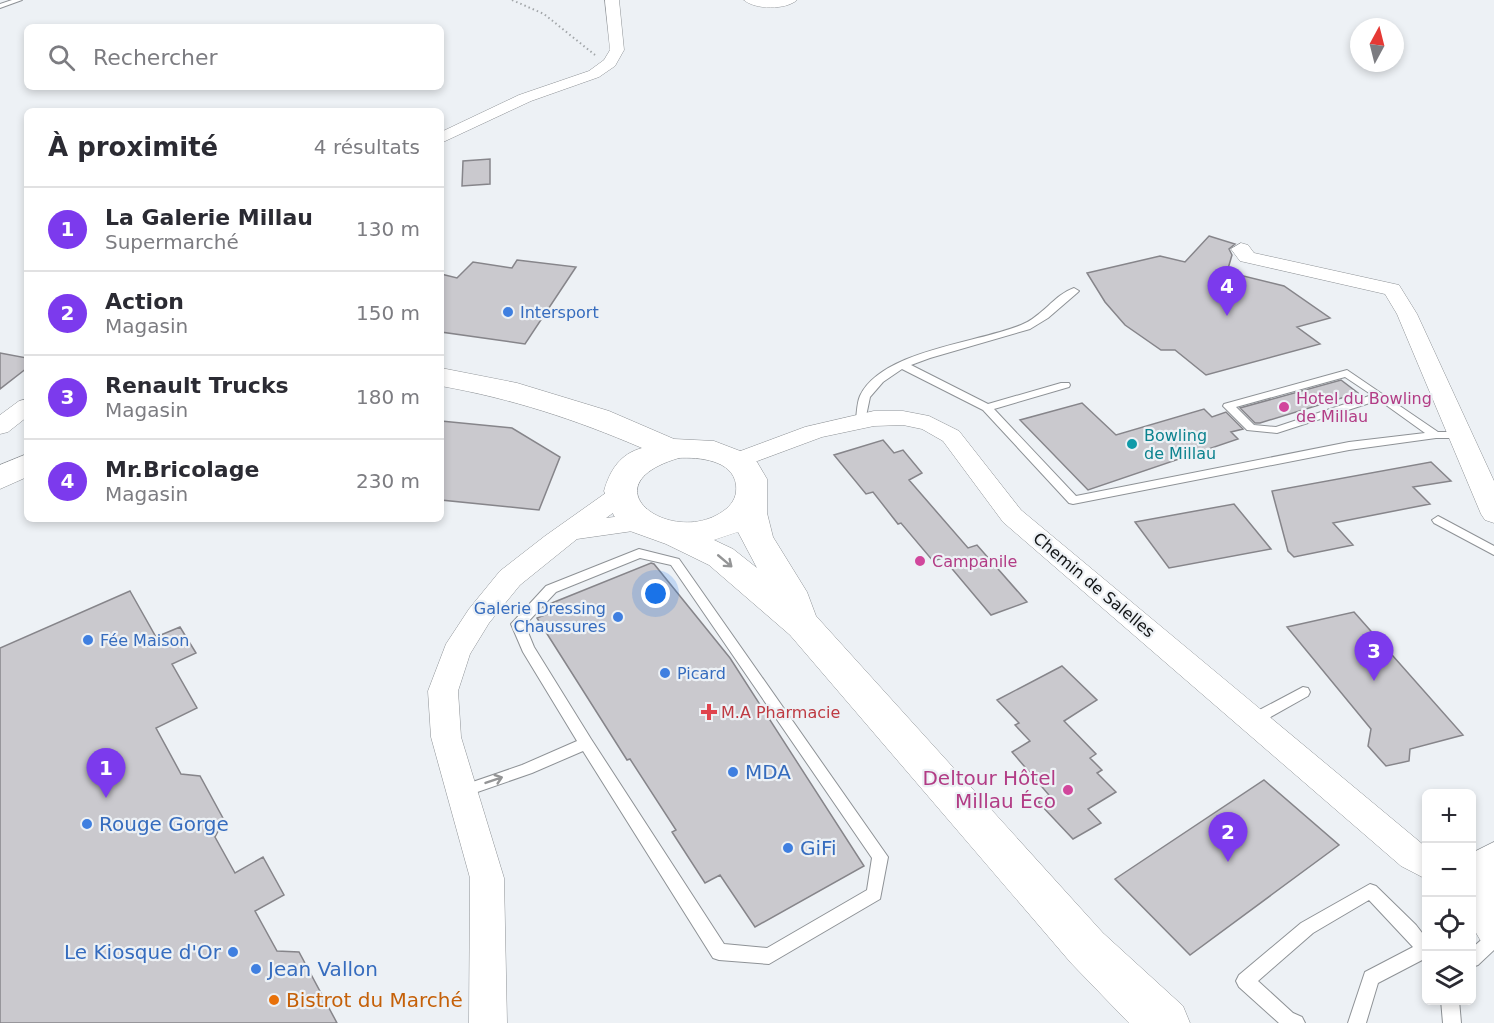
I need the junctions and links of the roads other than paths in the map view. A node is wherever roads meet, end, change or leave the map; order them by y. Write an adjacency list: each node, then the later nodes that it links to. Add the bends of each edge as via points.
1 (19, 0): 5 (lane)
2 (612, 0): 6 (street, via 617,50 610,63 594,74 525,98)
3 (751, 0): 4 (street)
4 (790, 0)
5 (0, 6)
6 (444, 137)
7 (1241, 249): 19 (street, via 1247,258 1388,282 1402,301)
8 (1074, 291): 9 (lane, via 1027,327 964,343)
9 (904, 366): 15 (lane); 16 (lane, via 878,378 866,391)
10 (444, 378): 13 (main road, via 507,389)
11 (1065, 385): 15 (lane)
12 (1380, 396): 12 (lane, via 1347,374 1228,406 1251,428 1277,430); 18 (lane)
13 (560, 407): 20 (main road, via 598,418); 24 (main road, via 611,445 619,456)
14 (24, 408): 17 (street)
15 (987, 408): 18 (lane, via 1073,500 1349,446)
16 (861, 419): 21 (street, Chemin de Salelles, via 798,436); 35 (street, Chemin de Salelles, via 914,420 950,435 1012,516)
17 (0, 427)
18 (1436, 435): 19 (lane)
19 (1460, 435): 25 (street)
20 (670, 449): 21 (main road, via 702,448); 24 (main road, via 641,460 627,472)
21 (736, 461): 26 (main road, via 750,477)
22 (24, 466): 23 (main road)
23 (0, 479)
24 (620, 488): 29 (main road, via 625,511); 30 (street)
25 (1490, 489): 27 (street)
26 (751, 500): 31 (main road, via 746,509 725,525 703,533); 33 (main road, via 751,525 789,590)
27 (1494, 514)
28 (1437, 520): 32 (lane)
29 (638, 523): 30 (street); 31 (main road)
30 (574, 530): 37 (street, via 510,578 456,652 443,691 446,737)
31 (674, 534): 33 (main road, one-way to 33, via 721,557)
32 (1494, 551)
33 (803, 625): 49 (main road, via 1080,940)
34 (1303, 692): 35 (lane)
35 (1253, 720): 39 (street, Chemin de Salelles)
36 (586, 743): 36 (lane, via 528,648 518,624 551,589 639,553 675,561 880,857 874,894 769,956 719,952); 37 (lane, one-way to 36, via 527,770)
37 (462, 792): 48 (street, via 487,878)
38 (1494, 856): 40 (street)
39 (1422, 862)
40 (1476, 879)
41 (1475, 897): 42 (street)
42 (1494, 931)
43 (1494, 939): 46 (lane)
44 (1422, 944): 50 (lane, via 1370,891 1307,928 1245,981)
45 (1422, 951): 51 (lane, via 1371,978)
46 (1476, 955)
47 (1450, 1005): 52 (lane)
48 (488, 1023)
49 (1166, 1023)
50 (1296, 1023)
51 (1357, 1023)
52 (1452, 1023)

